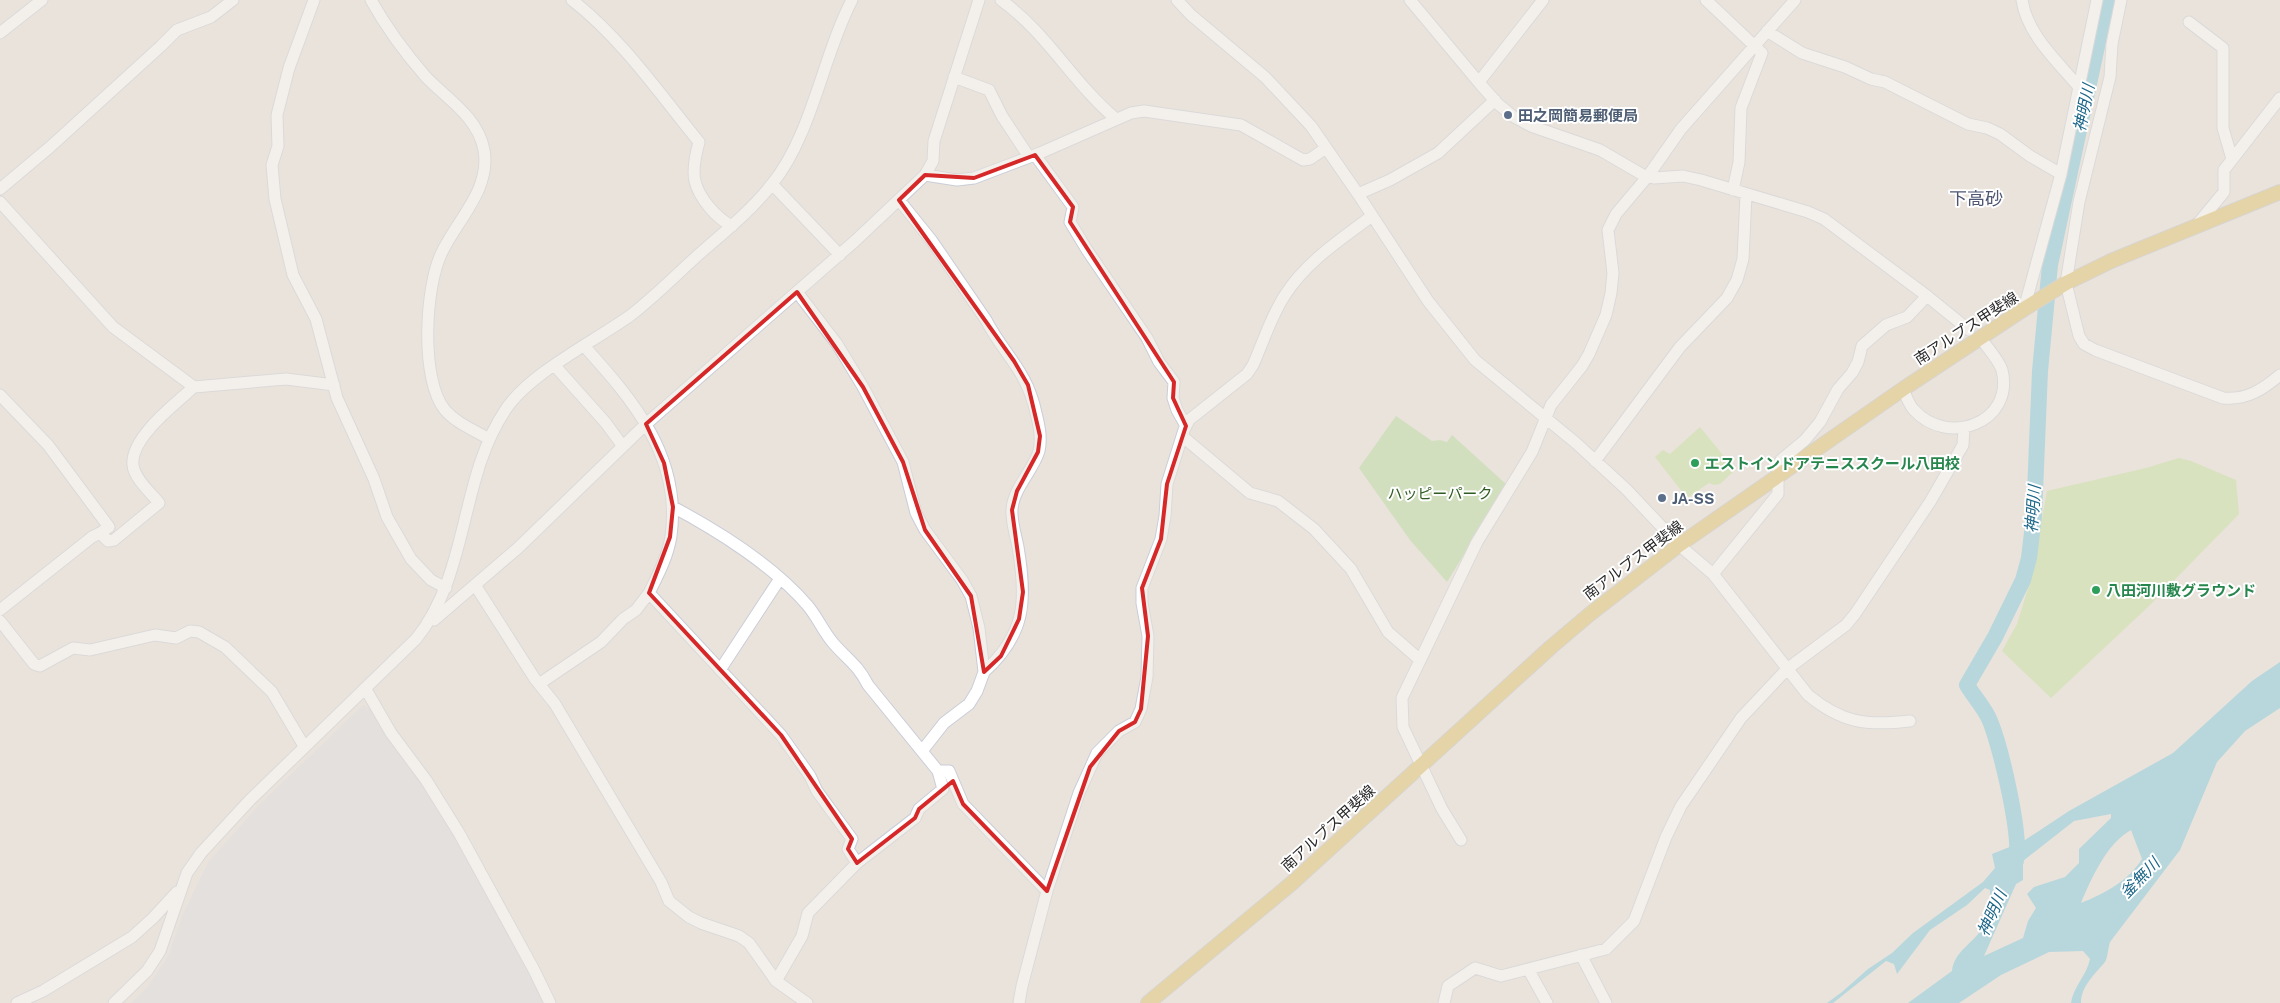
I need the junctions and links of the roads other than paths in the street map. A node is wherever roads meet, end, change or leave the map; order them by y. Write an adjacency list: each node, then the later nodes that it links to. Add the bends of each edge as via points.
1 (42, 0): 19 (street)
2 (233, 0): 34 (street, via 211,17 173,33 57,141)
3 (314, 0): 54 (street, via 289,68 277,115 278,146 272,165 275,199 294,275 316,320)
4 (371, 0): 62 (street, via 427,78 473,124 484,149 485,163 479,189 450,236 434,273 427,330 436,395 454,419)
5 (572, 0): 42 (street, via 615,39 699,142 695,180 712,209)
6 (852, 0): 33 (street, via 792,153)
7 (979, 0): 21 (street)
8 (1001, 0): 26 (street, via 1022,15 1083,88)
9 (1177, 0): 27 (street, via 1265,77 1311,126)
10 (1410, 0): 22 (street)
11 (1543, 0): 22 (street)
12 (1706, 0): 20 (street)
13 (1795, 0): 18 (street)
14 (2022, 0): 23 (street, via 2028,23 2038,39)
15 (2097, 0): 23 (street)
16 (2121, 0): 45 (street, via 2112,44 2110,77 2079,202)
17 (2189, 22): 29 (street, via 2223,48 2223,128)
18 (1767, 31): 20 (street); 30 (street, via 1802,53 1885,82 1968,124 2000,134)
19 (0, 33)
20 (1754, 45): 32 (street, via 1681,129); 35 (street, via 1762,53 1741,108 1739,162)
21 (954, 77): 28 (street, via 989,90 1002,116); 31 (street, via 934,141 933,161)
22 (1479, 82): 25 (street)
23 (2078, 86): 30 (street)
24 (2280, 98): 29 (street)
25 (1495, 100): 32 (street, via 1514,117 1531,126 1600,150); 37 (street, via 1438,153)
26 (1116, 119): 27 (street, via 1144,111 1241,125 1303,160); 28 (street)
27 (1326, 148): 37 (street)
28 (1032, 156): 31 (street, via 974,178 957,180); 61 (street, via 1073,207 1070,222 1174,382 1173,398)
29 (2232, 159): 43 (street, via 2224,170 2224,192)
30 (2061, 174): 48 (street)
31 (925, 175): 39 (street)
32 (1648, 176): 35 (street, via 1683,176); 58 (street, via 1616,214 1608,230 1613,273 1606,315 1582,366 1550,405)
33 (772, 184): 42 (street); 44 (street)
34 (0, 189)
35 (1732, 190): 38 (street)
36 (2280, 192): 43 (main road, 南アルプス甲斐線)
37 (1358, 194): 41 (street)
38 (1746, 195): 47 (street, via 1824,219); 64 (street, via 1743,259 1727,298 1680,347)
39 (899, 200): 44 (street); 80 (street, via 932,241 1014,361 1028,385 1037,419 1038,452 1017,491 1012,510 1024,592 1020,619 1012,640)
40 (0, 202): 55 (street, via 113,327)
41 (1372, 216): 58 (street, via 1428,301 1469,354); 61 (street, via 1321,255 1284,295 1247,374 1189,420)
42 (732, 226): 51 (street, via 649,300)
43 (2195, 227): 45 (main road, 南アルプス甲斐線, via 2111,261)
44 (840, 255): 46 (street)
45 (2064, 285): 48 (main road, 南アルプス甲斐線); 53 (street, via 2079,336 2084,344 2095,350 2223,398 2252,395)
46 (797, 292): 59 (street); 80 (street, via 837,344 863,387 903,462 916,513 971,596)
47 (1927, 296): 49 (street); 65 (street, via 1908,317 1886,325 1862,346 1852,374 1838,389 1820,422 1781,460)
48 (2029, 306): 56 (main road, 南アルプス甲斐線)
49 (1970, 330)
50 (1985, 344): 60 (street, via 2002,369 2001,398 1989,416 1974,426)
51 (584, 346): 52 (street); 59 (street, via 631,400)
52 (555, 366): 62 (street, via 533,381 507,406); 63 (street)
53 (2280, 376)
54 (334, 385): 55 (street, via 286,378); 72 (street, via 387,517 411,559 432,580)
55 (194, 387): 67 (street, via 141,437 132,464 159,503 114,540 108,541)
56 (1903, 390): 60 (street, via 1914,410 1929,421 1945,427); 65 (main road, 南アルプス甲斐線)
57 (0, 395): 67 (street, via 48,445 109,527)
58 (1545, 419): 64 (street); 77 (street, via 1532,452 1476,542)
59 (646, 424): 63 (street); 66 (street, via 664,463)
60 (1964, 428): 78 (street, via 1963,445 1855,614 1846,625)
61 (1184, 431): 77 (street, via 1250,493 1278,501 1314,529 1350,569 1388,632); 91 (street, via 1167,484 1161,539 1142,588 1148,636 1147,677 1141,709 1135,722 1118,731 1094,760 1071,816)
62 (489, 439): 72 (street)
63 (622, 445): 71 (street, via 518,548)
64 (1596, 461): 68 (street)
65 (1778, 478): 68 (main road, 南アルプス甲斐線); 69 (street, via 1778,494)
66 (673, 507): 70 (street, via 730,540); 73 (street, via 670,537 662,566)
67 (100, 533): 74 (street)
68 (1679, 545): 69 (street); 86 (main road, 南アルプス甲斐線, via 1590,614)
69 (1713, 574): 78 (street)
70 (779, 580): 79 (street); 85 (street, via 807,605 833,644 860,670 868,685)
71 (475, 585): 76 (street); 81 (street)
72 (446, 588): 76 (street)
73 (649, 593): 79 (street); 81 (street, via 636,610 601,642)
74 (0, 610)
75 (0, 621): 84 (street, via 34,664 40,666 73,648 90,650 155,635 176,638 190,631 199,632 226,647 272,692)
76 (428, 624): 82 (street)
77 (1419, 659): 86 (street, via 1402,698 1401,711 1403,727)
78 (1787, 669): 83 (street, via 1808,695 1840,717 1882,724); 92 (street, via 1741,718 1681,806 1634,921 1606,949)
79 (720, 670): 89 (street, via 781,735 852,839 848,849)
80 (984, 672): 85 (street, via 969,704 944,723)
81 (539, 684): 94 (street, via 555,704 657,876 669,902 701,924 739,936 749,943)
82 (365, 688): 84 (street); 97 (street, via 391,733 426,780 459,833)
83 (1910, 722)
84 (304, 746): 90 (street, via 249,800 202,853 187,873)
85 (922, 751): 87 (street)
86 (1422, 766): 88 (street); 100 (main road, 南アルプス甲斐線, via 1292,883)
87 (938, 771): 89 (street, via 943,789 919,809 915,818); 91 (street, via 949,771 963,804)
88 (1461, 840)
89 (857, 863): 94 (street, via 808,913 802,936)
90 (182, 887): 95 (street, via 132,937 43,991); 96 (street, via 160,951 147,971)
91 (1047, 891): 99 (street)
92 (1581, 955): 93 (street); 103 (street)
93 (1528, 969): 101 (street, via 1501,976 1475,968 1448,986); 102 (street)
94 (776, 981): 98 (street)
95 (17, 1003)
96 (114, 1003)
97 (550, 1003)
98 (807, 1003)
99 (1019, 1003)
100 (1148, 1003)
101 (1444, 1003)
102 (1547, 1003)
103 (1606, 1003)

